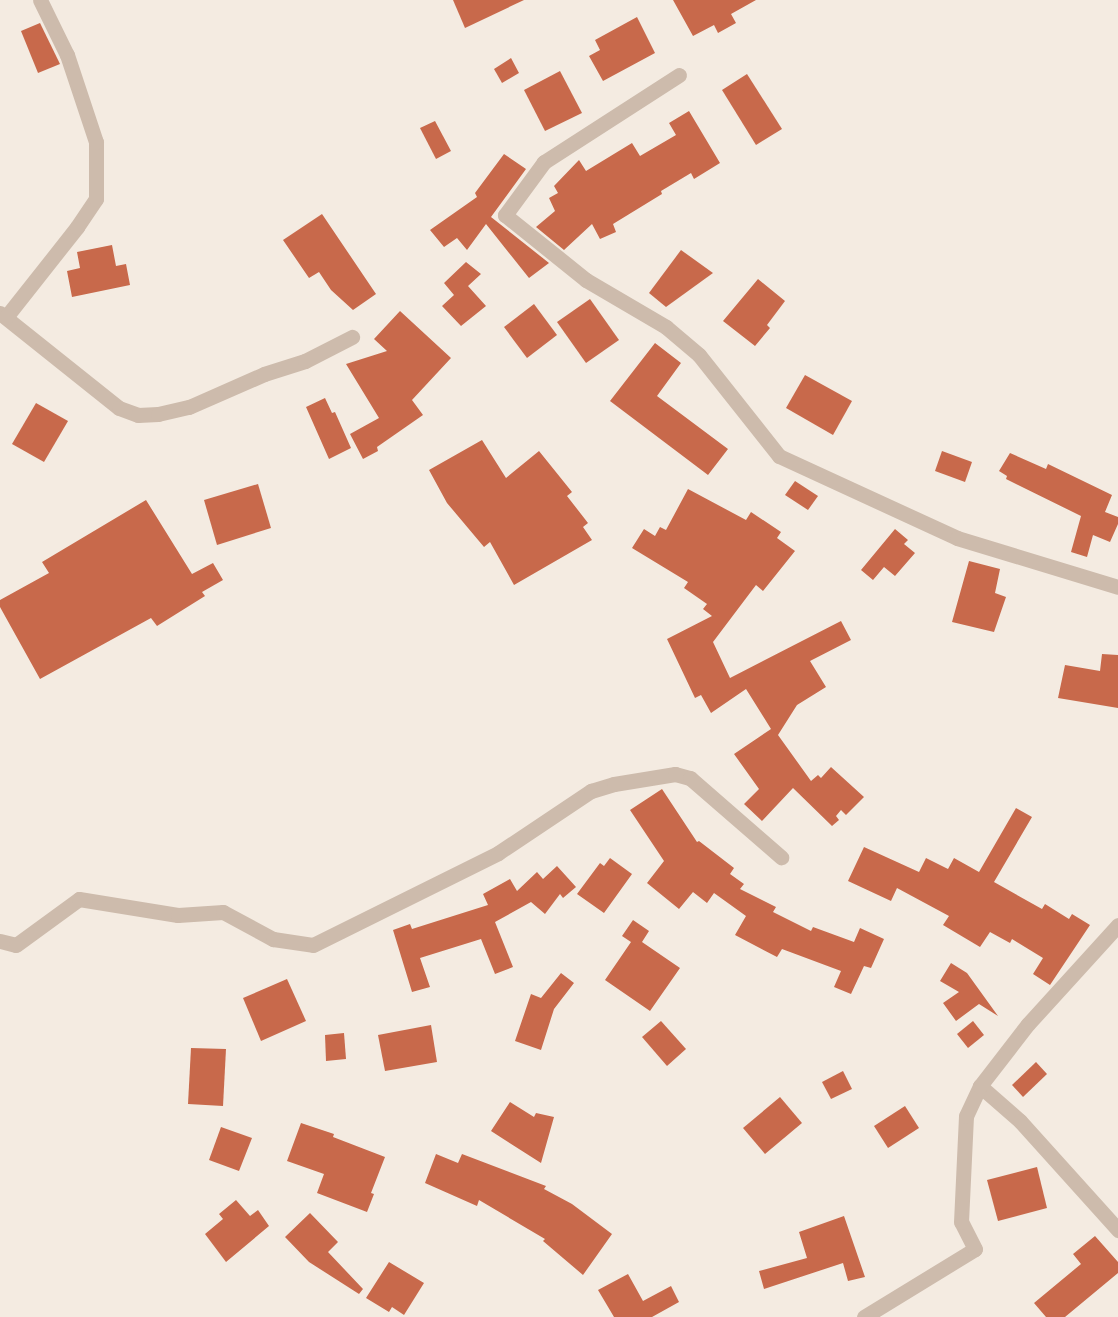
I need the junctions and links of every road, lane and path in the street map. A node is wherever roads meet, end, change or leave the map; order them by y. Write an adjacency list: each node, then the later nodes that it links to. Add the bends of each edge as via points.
1 (40, 0): 3 (street, via 67,55 96,142 96,199)
2 (679, 75): 5 (street, via 544,162 505,215 586,280 666,327 699,355 779,456 957,538)
3 (3, 315): 4 (street, via 119,408 138,415 189,407 305,361)
4 (352, 337)
5 (1118, 587)
6 (781, 857): 8 (street, via 690,778 675,774 591,791 498,853 313,945 273,939 223,912 178,915 79,899 16,945)
7 (1118, 925): 9 (street, via 1028,1024)
8 (0, 942)
9 (980, 1086): 10 (street, via 1020,1121); 11 (street, via 966,1116 961,1222 975,1249)
10 (1118, 1230)
11 (864, 1317)

